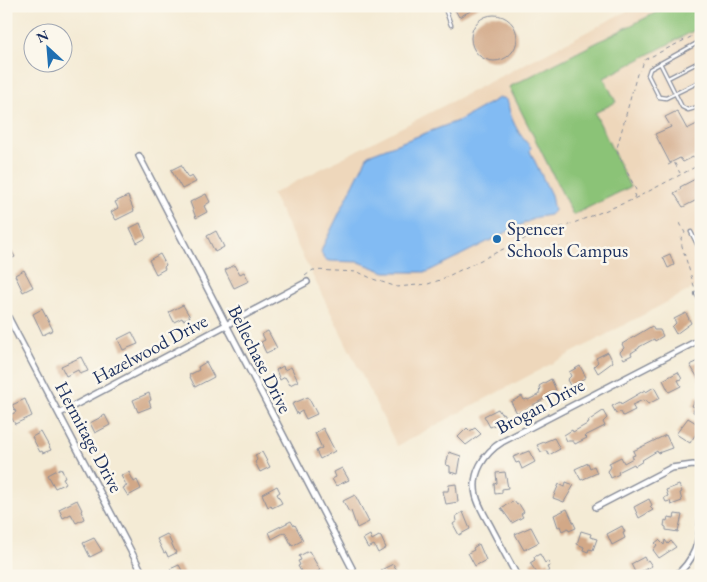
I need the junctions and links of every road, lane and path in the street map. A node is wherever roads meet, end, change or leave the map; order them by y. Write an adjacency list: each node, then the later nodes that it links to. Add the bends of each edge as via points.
1 (444, 6): 2 (lane)
2 (451, 25)
3 (701, 32): 7 (path, via 644,60)
4 (701, 41): 6 (lane)
5 (701, 61): 9 (lane)
6 (660, 63): 9 (lane); 11 (lane, via 650,69 648,75 654,90 659,97)
7 (642, 67)
8 (640, 70): 17 (path, via 617,148 636,190)
9 (668, 78): 11 (lane)
10 (701, 81): 11 (lane)
11 (676, 94): 12 (lane, via 688,110)
12 (701, 106)
13 (139, 156): 24 (street, Bellechase Drive)
14 (701, 164): 16 (path)
15 (668, 165): 16 (path, via 674,162)
16 (681, 175): 17 (path)
17 (633, 199): 21 (path, via 566,226 532,235 428,284 397,287 358,272 313,270 305,274)
18 (680, 223): 22 (path, via 685,233 681,238 682,246)
19 (691, 232): 20 (lane)
20 (701, 252)
21 (307, 282): 24 (street, Hazelwood Drive)
22 (699, 296)
23 (6, 313): 26 (street, Hermitage Drive)
24 (226, 326): 26 (street, Hazelwood Drive); 31 (street, Bellechase Drive)
25 (701, 339): 32 (street, Brogan Drive, via 502,442 486,455 476,478 476,495)
26 (60, 413): 30 (street, Hermitage Drive)
27 (701, 466): 28 (street, via 671,468)
28 (596, 507)
29 (701, 518): 33 (street, via 700,536 693,557)
30 (144, 576)
31 (356, 576)
32 (517, 576)
33 (675, 576)

